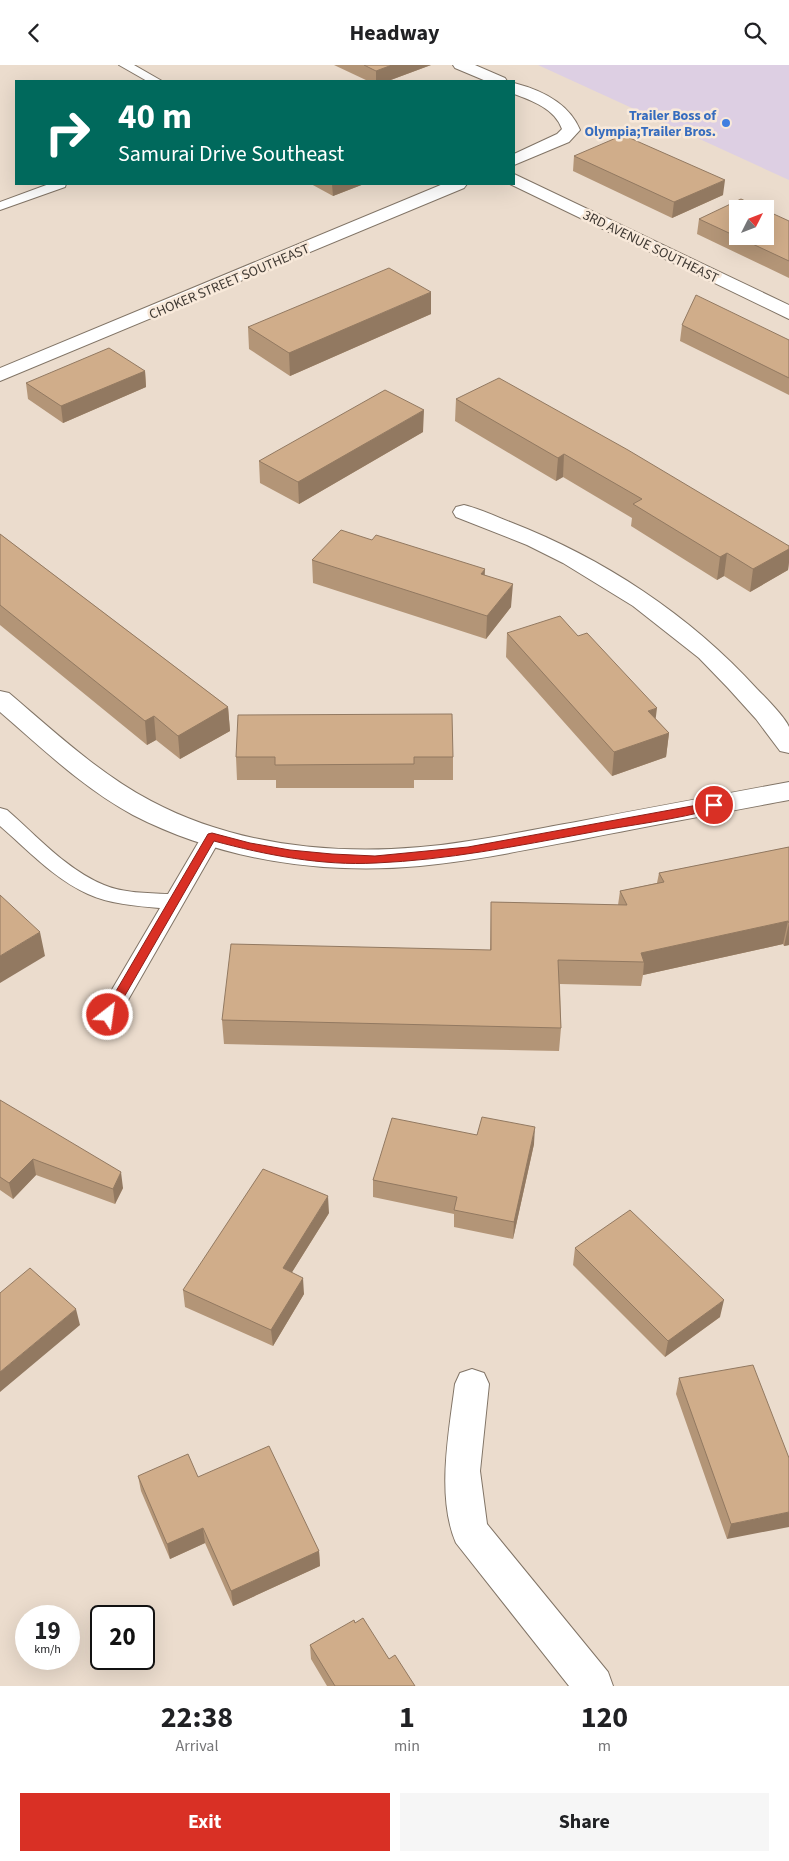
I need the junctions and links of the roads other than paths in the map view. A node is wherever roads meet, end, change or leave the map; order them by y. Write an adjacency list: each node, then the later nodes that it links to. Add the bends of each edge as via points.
1 (125, 65): 3 (lane)
2 (461, 65): 4 (street)
3 (154, 80)
4 (497, 80)
5 (515, 88): 6 (street, via 561,111 571,129 563,138)
6 (515, 160)
7 (515, 179): 11 (street, 3RD AVENUE SOUTHEAST)
8 (57, 185): 10 (lane)
9 (456, 185): 12 (street, CHOKER STREET SOUTHEAST)
10 (0, 206)
11 (789, 313)
12 (0, 375)
13 (464, 512): 15 (street, via 534,540 589,568 651,608 696,643 751,697)
14 (0, 699): 18 (street, via 112,791 142,808)
15 (789, 745)
16 (789, 791): 18 (street, via 428,856 332,858 250,847)
17 (0, 815): 19 (lane, via 69,872 95,889 118,897)
18 (212, 836): 19 (lane)
19 (172, 903): 20 (lane)
20 (108, 1015)
21 (472, 1384): 22 (street, via 462,1471 469,1531)
22 (594, 1686)

